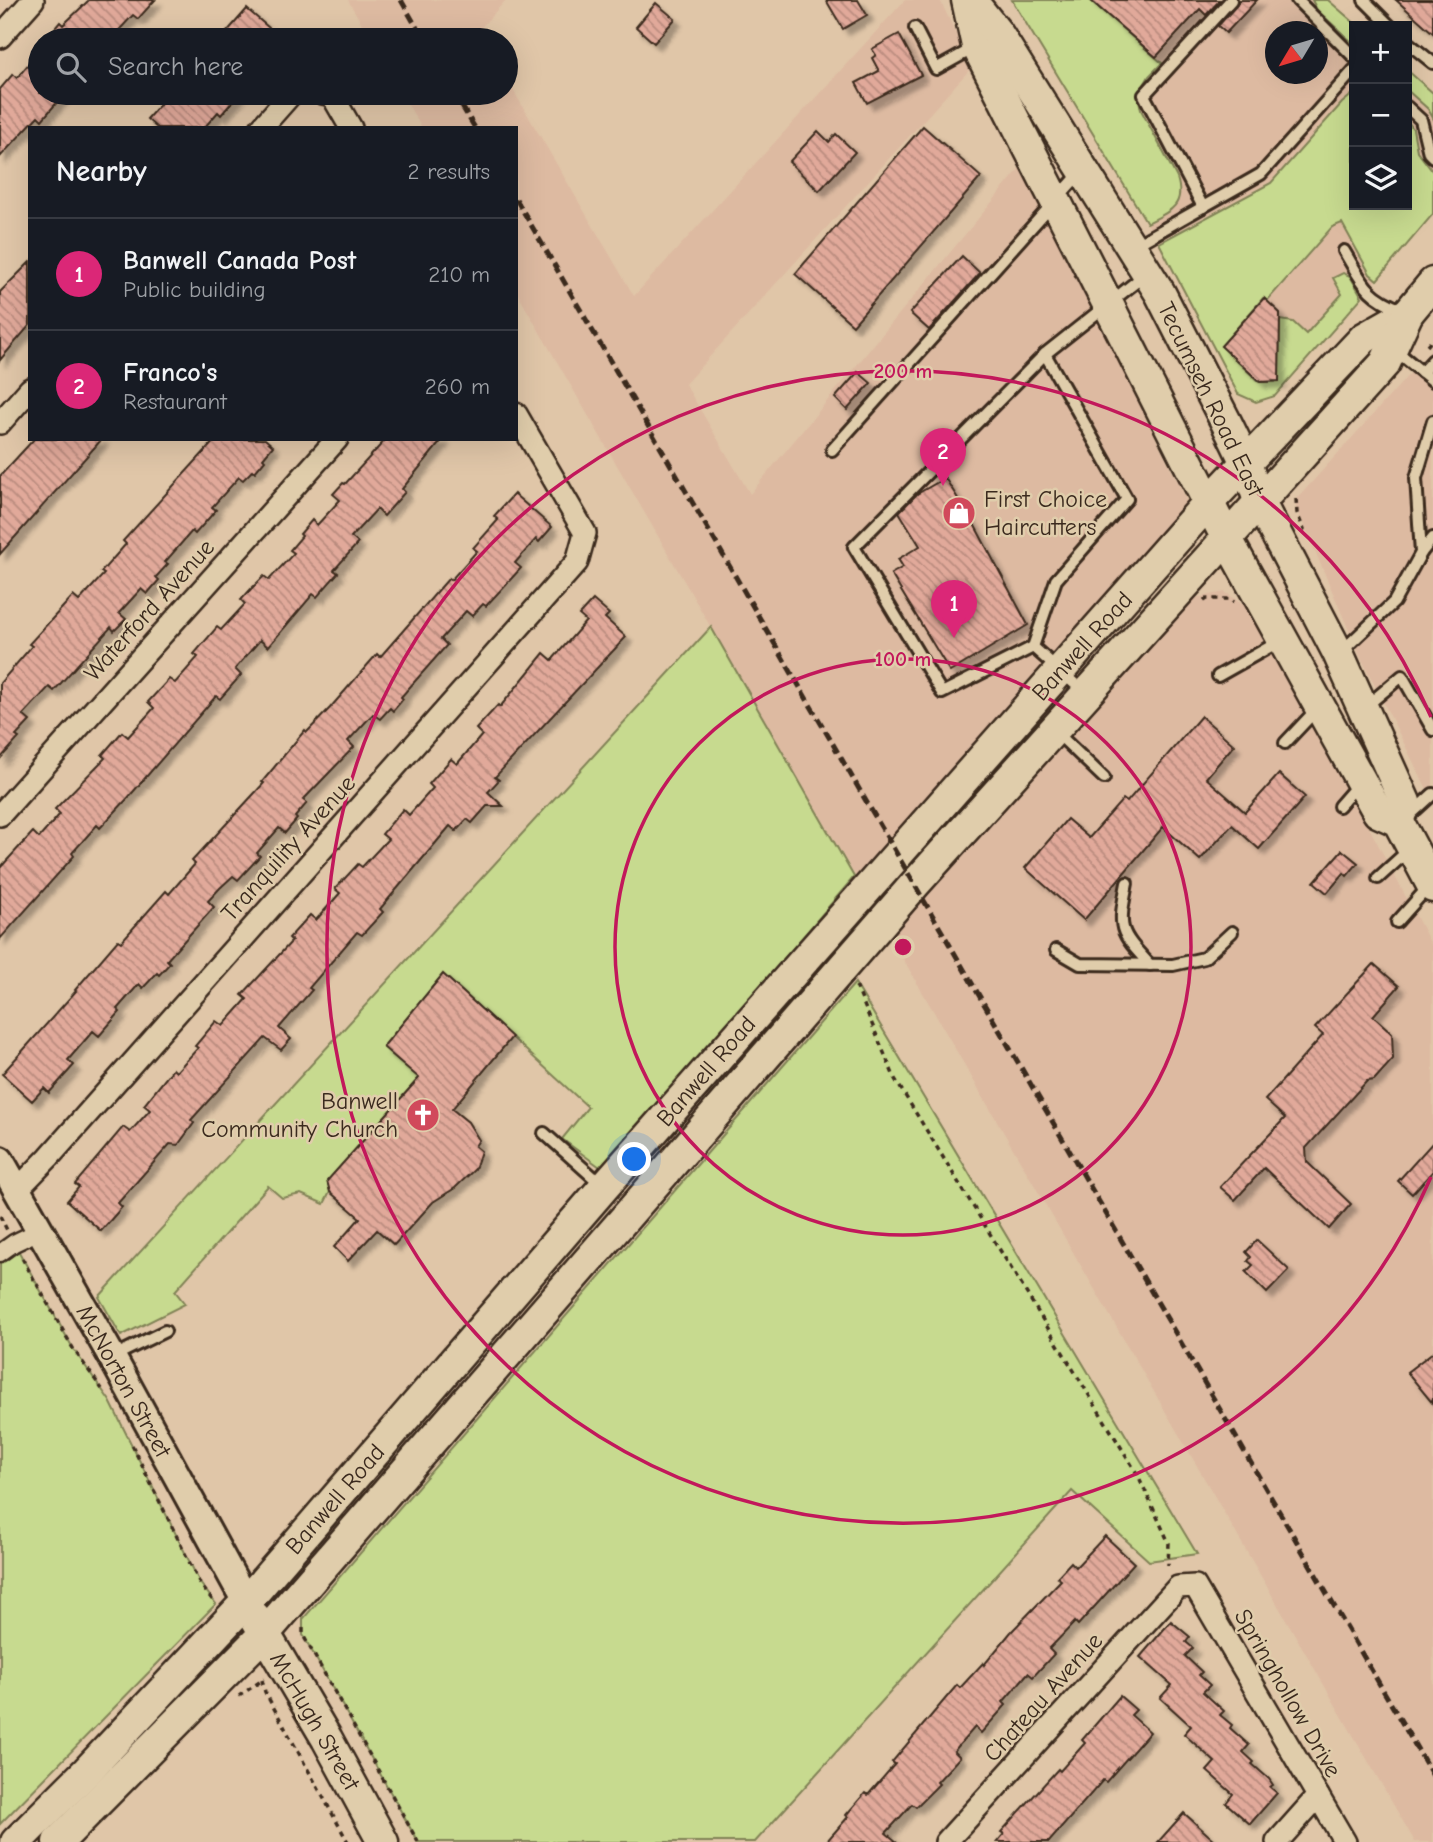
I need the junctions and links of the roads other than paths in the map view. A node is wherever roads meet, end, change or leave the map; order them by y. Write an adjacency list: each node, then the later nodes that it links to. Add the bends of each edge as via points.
1 (33, 0): 8 (street)
2 (969, 0): 9 (main road, Tecumseh Road East)
3 (1231, 0): 22 (lane, via 1144,95)
4 (1297, 0): 11 (lane)
5 (1364, 0): 6 (lane)
6 (1385, 21)
7 (915, 28): 9 (lane, via 936,69)
8 (0, 37)
9 (987, 40): 20 (main road, Tecumseh Road East); 21 (main road, Tecumseh Road East)
10 (1412, 46): 12 (lane)
11 (1349, 52)
12 (1433, 63)
13 (1349, 76): 22 (lane, via 1261,174)
14 (281, 105): 17 (street)
15 (338, 105): 18 (street)
16 (1412, 112): 19 (lane, via 1421,120)
17 (263, 126)
18 (350, 126)
19 (1433, 157)
20 (1083, 170): 21 (lane); 23 (main road, Tecumseh Road East)
21 (1055, 201): 27 (main road, Tecumseh Road East); 39 (lane)
22 (1203, 207): 23 (lane)
23 (1132, 247): 25 (main road, Tecumseh Road East)
24 (1344, 251): 28 (lane, via 1367,289 1381,302)
25 (1147, 273): 27 (lane); 40 (main road, Tecumseh Road East)
26 (1433, 283): 28 (main road, Banwell Road)
27 (1108, 304): 30 (lane); 42 (main road, Tecumseh Road East)
28 (1408, 313): 29 (main road, Banwell Road); 40 (main road, Banwell Road, via 1364,338)
29 (1392, 347): 32 (lane); 41 (main road, Banwell Road, via 1385,363)
30 (1045, 354): 47 (lane, via 1127,499 1056,580); 47 (lane, via 854,547 942,693)
31 (1433, 360): 32 (lane)
32 (1422, 372): 33 (lane)
33 (1433, 381)
34 (28, 391): 37 (street)
35 (518, 417): 72 (street, Tranquility Avenue, via 585,533 577,562)
36 (1433, 421): 45 (lane, via 1416,478)
37 (0, 423)
38 (335, 441): 61 (street, Waterford Avenue)
39 (832, 450)
40 (1246, 463): 41 (main road, Tecumseh Road East); 42 (main road, Banwell Road)
41 (1259, 501): 43 (main road, Banwell Road); 48 (main road, Tecumseh Road East)
42 (1208, 503): 43 (main road, Tecumseh Road East); 49 (main road, Banwell Road)
43 (1226, 537): 46 (main road, Tecumseh Road East); 51 (main road, Banwell Road)
44 (1433, 538): 45 (lane)
45 (1421, 553): 48 (lane, via 1394,602)
46 (1283, 640): 50 (lane); 52 (main road, Tecumseh Road East)
47 (1033, 647): 49 (lane)
48 (1339, 653): 53 (main road, Tecumseh Road East)
49 (1060, 671): 51 (lane); 71 (main road, Banwell Road)
50 (1218, 676)
51 (1085, 694): 54 (main road, Banwell Road)
52 (1320, 706): 56 (lane); 58 (main road, Tecumseh Road East)
53 (1363, 709): 55 (lane, via 1402,676); 62 (main road, Tecumseh Road East, via 1405,802)
54 (1053, 729): 57 (lane); 79 (main road, Banwell Road)
55 (1433, 730)
56 (1285, 743)
57 (1104, 778)
58 (1360, 781): 60 (lane); 62 (main road, Tecumseh Road East, via 1378,812)
59 (1433, 794): 62 (lane)
60 (1339, 806)
61 (0, 815)
62 (1418, 854): 63 (lane); 65 (lane)
63 (1378, 878)
64 (1128, 883): 68 (lane, via 1121,917 1125,938)
65 (1397, 922)
66 (1231, 932): 68 (lane, via 1204,958)
67 (1056, 950): 68 (lane, via 1080,964)
68 (1150, 965)
69 (544, 1133): 71 (lane)
70 (0, 1160): 72 (street, McNorton Street)
71 (604, 1187): 78 (main road, Banwell Road)
72 (17, 1190): 73 (street, McNorton Street)
73 (39, 1231): 74 (street); 76 (street, McNorton Street)
74 (0, 1253)
75 (165, 1331): 76 (lane)
76 (112, 1357): 78 (street, McNorton Street)
77 (1178, 1587): 80 (street, Springhollow Drive, via 1195,1586); 84 (street, Chateau Avenue)
78 (246, 1602): 79 (main road, McHugh Street); 81 (main road, Banwell Road)
79 (264, 1634): 82 (main road, Banwell Road); 83 (main road, McHugh Street)
80 (1318, 1796): 85 (street); 86 (street, Springhollow Drive)
81 (16, 1842)
82 (58, 1842)
83 (383, 1842)
84 (946, 1842)
85 (1277, 1842)
86 (1345, 1842)

